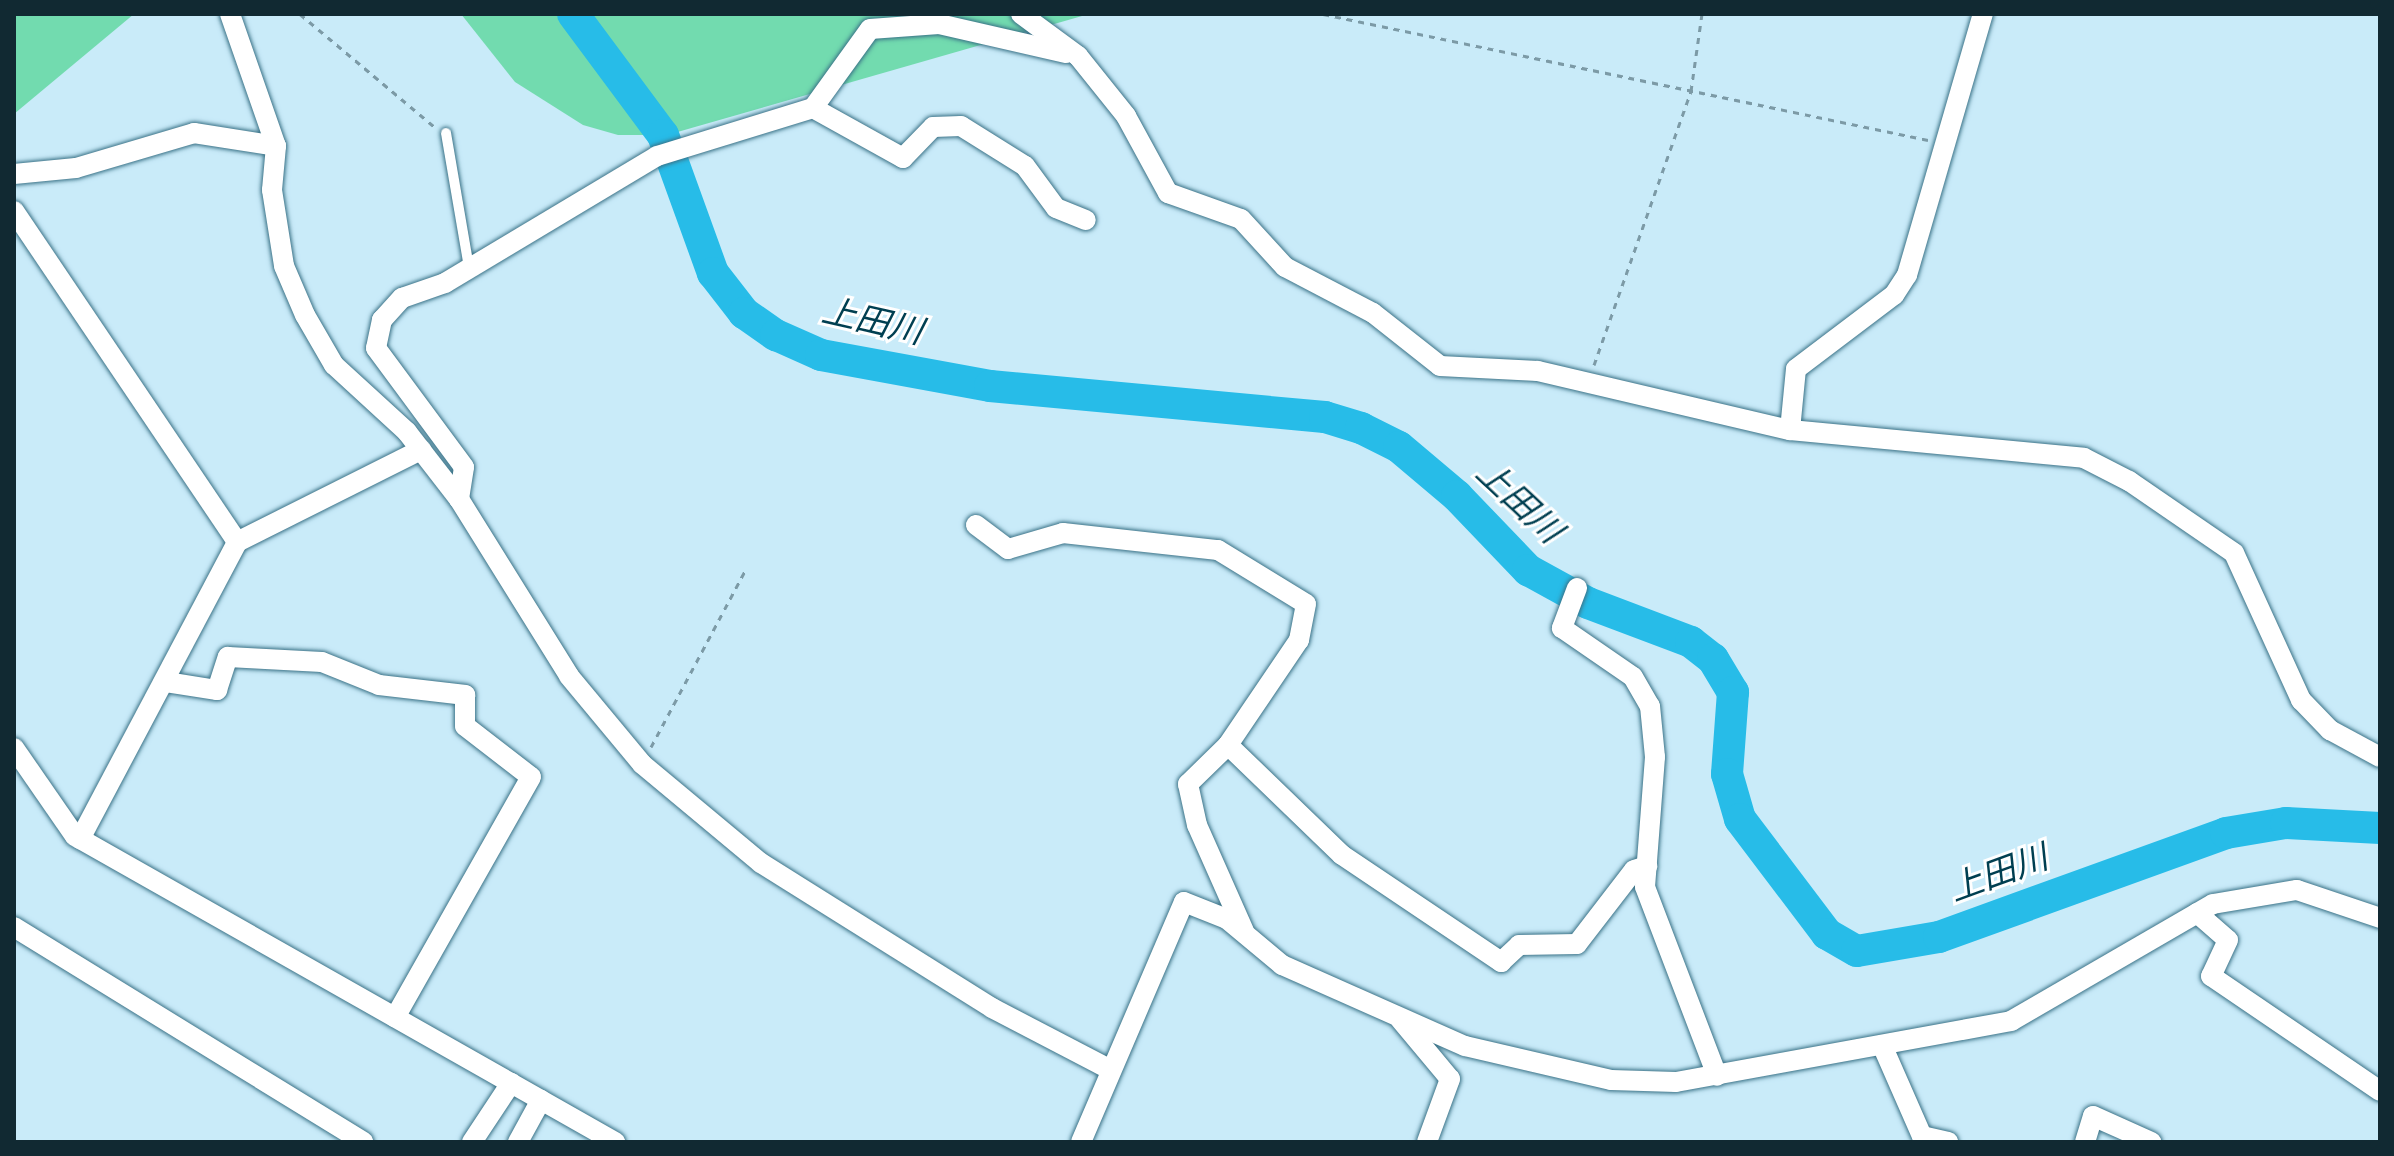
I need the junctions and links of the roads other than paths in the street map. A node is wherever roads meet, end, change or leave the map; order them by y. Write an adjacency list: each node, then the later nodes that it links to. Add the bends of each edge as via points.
1 (230, 14): 7 (street)
2 (1021, 14): 4 (street)
3 (1983, 14): 12 (street, via 1907,275 1894,295 1796,369)
4 (1078, 56): 5 (street, via 939,24 870,29); 12 (street, via 1126,116 1168,193 1241,219 1285,267 1373,313 1440,366 1538,371)
5 (813, 108): 10 (street, via 903,158 933,127 961,126 1025,166 1056,208); 11 (street, via 657,156)
6 (446, 133): 11 (lane)
7 (276, 146): 8 (street, via 194,133 76,168); 13 (street, via 272,190 284,266 305,315 334,365)
8 (14, 174)
9 (14, 211): 16 (street)
10 (1086, 220)
11 (469, 267): 14 (street, via 402,298 382,320 376,348 464,467)
12 (1790, 430): 21 (street, via 2084,458 2129,481 2234,553 2301,700 2330,730)
13 (421, 450): 14 (street); 16 (street)
14 (459, 499): 31 (street, via 538,632 642,764 761,863 992,1008)
15 (976, 525): 19 (street, via 1008,549 1063,533 1218,550 1306,604 1299,640)
16 (237, 542): 18 (street)
17 (1577, 588): 23 (street, via 1562,628 1633,677 1650,706 1655,757)
18 (166, 682): 22 (street); 28 (street, via 217,690 228,657 322,662 379,685 465,695 465,726 531,777)
19 (1228, 745): 23 (street, via 1342,855 1501,962 1519,945 1577,944 1634,870); 27 (street, via 1188,784 1197,825)
20 (14, 748): 22 (street)
21 (2380, 757)
22 (80, 839): 28 (street)
23 (1647, 866): 32 (street, via 1645,887)
24 (2197, 913): 25 (street, via 2297,890); 30 (street, via 2011,1021); 34 (street, via 2228,940 2211,976)
25 (2380, 918)
26 (14, 927): 36 (street)
27 (1245, 935): 29 (street, via 1282,965); 31 (street, via 1184,902)
28 (395, 1017): 33 (street)
29 (1400, 1019): 32 (street, via 1465,1046 1611,1080); 41 (street, via 1450,1079)
30 (1882, 1045): 32 (street); 42 (street, via 1922,1136)
31 (1109, 1069): 40 (street)
32 (1717, 1076)
33 (511, 1083): 35 (street); 37 (street)
34 (2380, 1091)
35 (541, 1100): 38 (street); 39 (street)
36 (363, 1142)
37 (472, 1142)
38 (518, 1142)
39 (615, 1142)
40 (1081, 1142)
41 (1427, 1142)
42 (1948, 1142)
43 (2085, 1142): 44 (street, via 2093,1116)
44 (2151, 1142)

